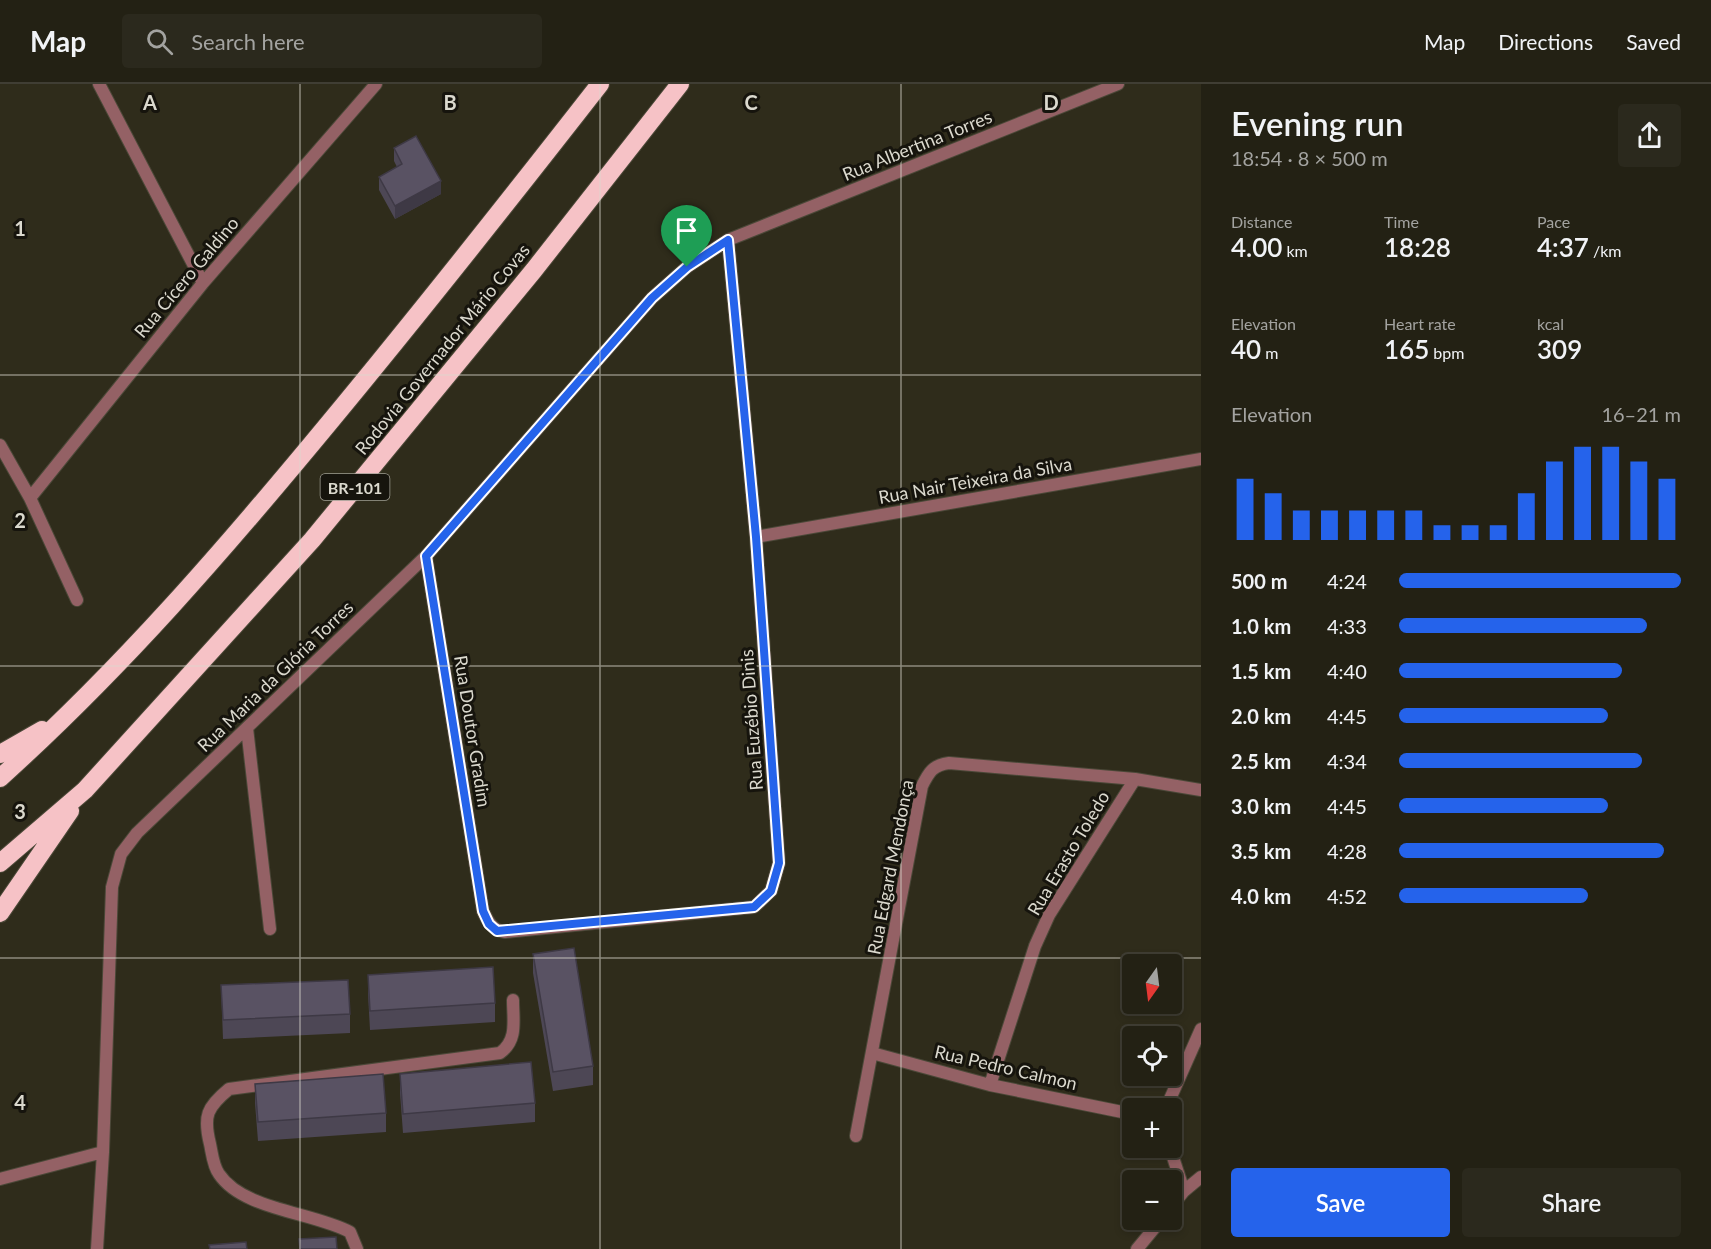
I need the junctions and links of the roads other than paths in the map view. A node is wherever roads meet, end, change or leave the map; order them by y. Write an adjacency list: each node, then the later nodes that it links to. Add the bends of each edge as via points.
1 (99, 84): 7 (street)
2 (376, 84): 7 (street, Rua Cícero Galdino)
3 (600, 84): 14 (highway, BR-101, via 452,274 245,525)
4 (680, 84): 19 (highway, Rodovia Governador Mário Covas / BR-101, via 534,270 312,540)
5 (1118, 84): 6 (street, Rua Albertina Torres)
6 (728, 240): 11 (street, Rua Euzébio Dinis); 12 (street, Rua Maria da Glória Torres, via 687,267 652,298)
7 (202, 283): 10 (street, Rua Cícero Galdino)
8 (0, 445): 10 (street)
9 (1201, 459): 11 (street, Rua Nair Teixeira da Silva)
10 (30, 498): 13 (street)
11 (756, 537): 22 (street, Rua Euzébio Dinis, via 779,863 771,891 754,907 504,932 489,924)
12 (426, 556): 15 (street, Rua Maria da Glória Torres); 22 (street, Rua Doutor Gradim)
13 (77, 600)
14 (73, 712): 16 (highway); 17 (highway, BR-101)
15 (247, 728): 24 (street); 32 (street, Rua Maria da Glória Torres, via 137,833 121,854 112,887)
16 (0, 754)
17 (0, 778)
18 (1135, 779): 20 (street, Rua Edgard Mendonça); 27 (street, Rua Edgard Mendonça, via 949,763 929,771 922,786); 28 (street, Rua Erasto Toledo, via 1049,915 1035,946)
19 (85, 790): 21 (highway, Rodovia Governador Mário Covas / BR-101); 23 (highway)
20 (1201, 790)
21 (0, 863)
22 (483, 911)
23 (0, 914)
24 (270, 929)
25 (513, 1000): 40 (street, via 514,1035 500,1053 229,1089 212,1103 205,1125 217,1172 230,1189 255,1201 332,1223 350,1232)
26 (1201, 1029): 29 (street)
27 (872, 1053): 28 (street, Rua Pedro Calmon); 31 (street, Rua Edgard Mendonça)
28 (990, 1085): 30 (street, Rua Pedro Calmon)
29 (1170, 1098)
30 (1122, 1112)
31 (856, 1136)
32 (103, 1152): 35 (street); 39 (street, Rua Maria da Glória Torres)
33 (1173, 1158): 36 (street)
34 (1201, 1177): 36 (street)
35 (0, 1179)
36 (1184, 1191): 37 (street)
37 (1182, 1194)
38 (1153, 1230): 41 (street)
39 (97, 1249)
40 (357, 1249)
41 (1137, 1249)

